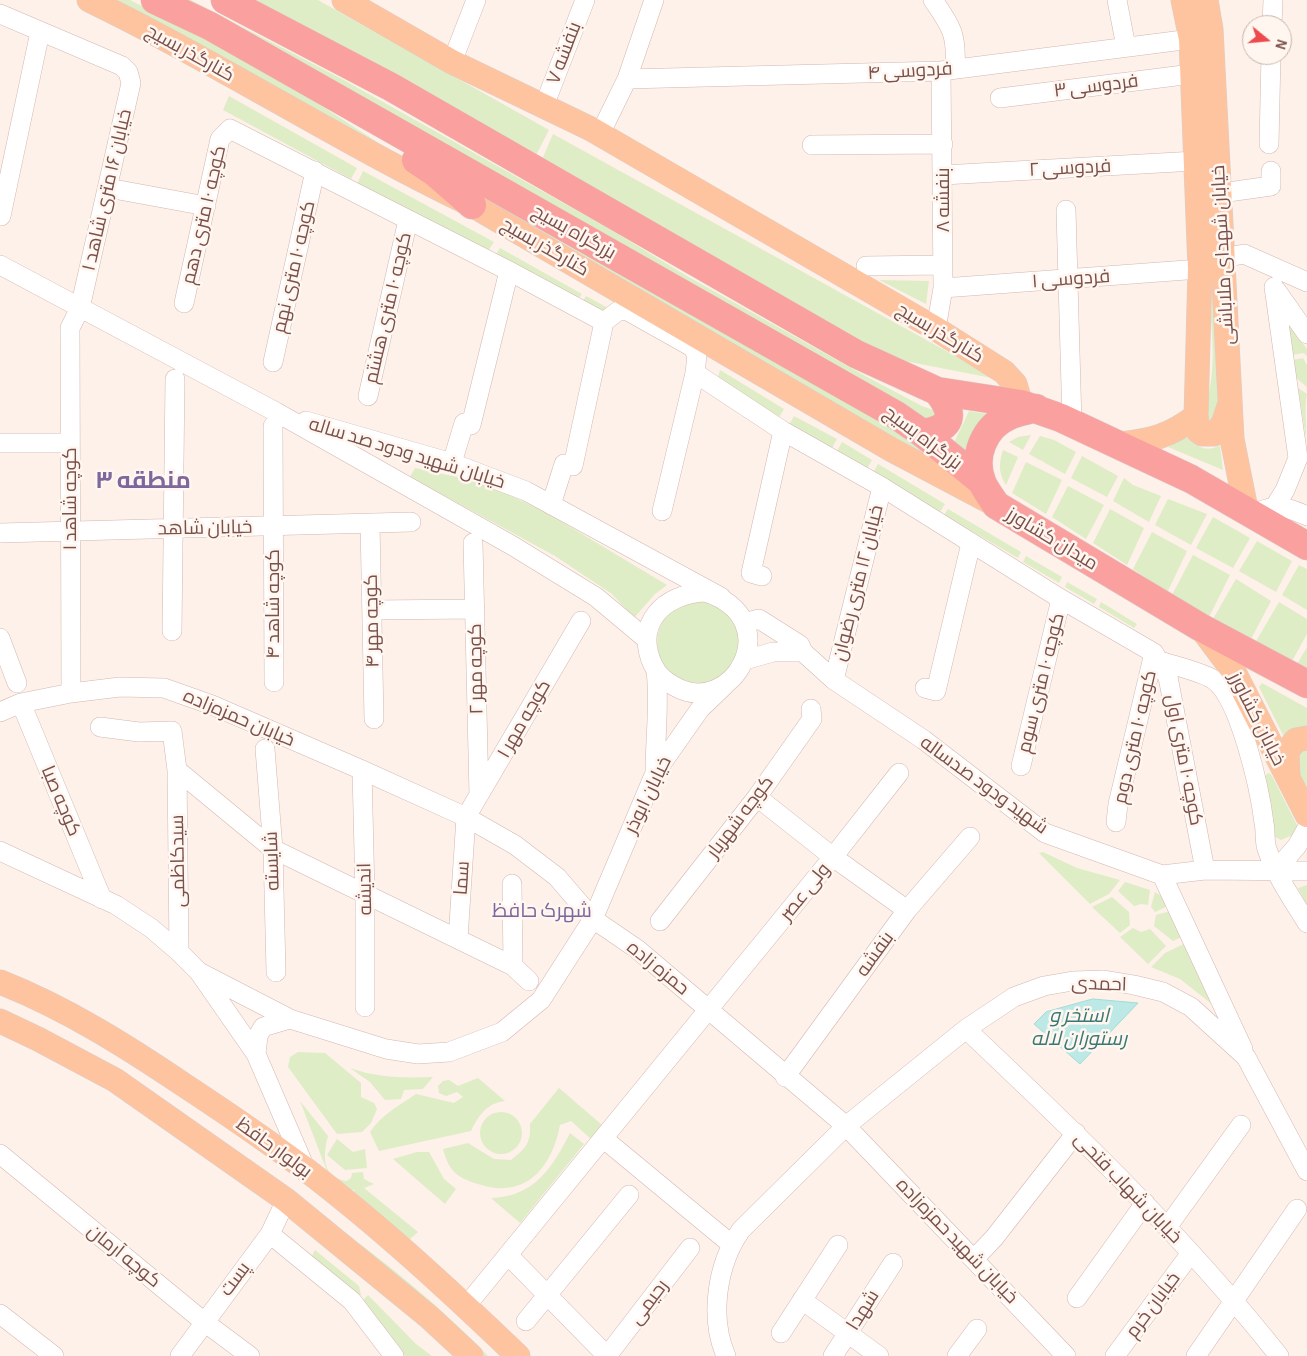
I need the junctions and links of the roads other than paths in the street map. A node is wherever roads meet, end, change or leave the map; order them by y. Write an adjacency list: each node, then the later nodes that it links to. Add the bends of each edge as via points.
1 (89, 0): 37 (main road, کنارگذر بسیج, via 427,184)
2 (155, 0): 16 (highway, بزرگراه بسیج)
3 (224, 0): 60 (highway, بزرگراه بسیج, via 391,87 856,354)
4 (344, 0): 13 (main road, کنارگذر بسیج)
5 (476, 0): 20 (street)
6 (585, 0): 26 (street, بنفشه ۷)
7 (654, 0): 24 (street)
8 (933, 0): 22 (street, بنفشه ۸, via 951,26 956,49)
9 (1117, 0): 19 (street)
10 (1183, 0): 18 (main road, خیابان شهدای ملاباشی)
11 (1206, 0): 36 (main road, خیابان شهدای ملاباشی, via 1211,29)
12 (1273, 0): 15 (street)
13 (373, 7): 20 (main road, کنارگذر بسیج)
14 (0, 14): 17 (street)
15 (1272, 15)
16 (210, 26): 37 (highway, via 434,172); 68 (highway, بزرگراه بسیج, via 763,338)
17 (40, 32): 35 (street, خیابان ۱۶ متری شاهد ۱, via 122,66 128,72 131,83); 40 (street)
18 (1192, 39): 19 (street, فردوسی ۴); 23 (main road, خیابان شهدای ملاباشی)
19 (1126, 47): 22 (street, فردوسی ۴)
20 (452, 62): 26 (main road, کنارگذر بسیج)
21 (1271, 65): 29 (street)
22 (948, 70): 24 (street, فردوسی ۴); 28 (street, بنفشه ۸)
23 (1192, 74): 25 (street, فردوسی ۳); 31 (main road, خیابان شهدای ملاباشی)
24 (627, 79): 27 (street)
25 (1000, 98)
26 (544, 106): 27 (main road, کنارگذر بسیج)
27 (600, 134): 55 (main road, کنارگذر بسیج)
28 (943, 144): 30 (street); 34 (street, بنفشه ۸)
29 (1269, 144)
30 (812, 145)
31 (1196, 161): 34 (street, فردوسی ۲); 47 (main road, خیابان شهدای ملاباشی)
32 (1271, 171): 36 (street, via 1271,186)
33 (315, 172): 38 (street, کوچه ۱۰ متری دهم, via 230,129 220,139); 41 (street); 57 (street, کوچه ۱۰ متری نهم)
34 (943, 175): 44 (street, بنفشه ۸)
35 (108, 188): 38 (street); 53 (street, خیابان ۱۶ متری شاهد ۱)
36 (1221, 193): 42 (main road, خیابان شهدای ملاباشی)
37 (472, 205): 77 (main road, کنارگذر بسیج, via 892,450)
38 (206, 206): 52 (street, کوچه ۱۰ متری دهم)
39 (1066, 210): 49 (street)
40 (1, 216)
41 (408, 220): 46 (street); 61 (street, کوچه ۱۰ متری هشتم)
42 (1223, 258): 47 (main road, via 1211,260); 48 (street, via 1244,254); 62 (main road, خیابان شهدای ملاباشی)
43 (0, 265): 53 (street, خیابان شهید ودود صد ساله)
44 (942, 265): 45 (street); 51 (street, بنفشه ۸)
45 (866, 266)
46 (509, 270): 54 (street); 73 (street, via 471,425 464,423)
47 (1200, 270): 49 (street, فردوسی ۱); 64 (main road, خیابان شهدای ملاباشی)
48 (1276, 278): 50 (street); 56 (street); 72 (street)
49 (1069, 279): 51 (street, فردوسی ۱); 66 (street)
50 (1307, 282)
51 (943, 288): 55 (street, بنفشه ۸)
52 (184, 304)
53 (80, 308): 65 (street, خیابان شهید ودود صد ساله); 70 (street, کوچه شاهد ۱, via 70,328)
54 (604, 322): 58 (street, via 618,310 626,310 692,348 697,355); 76 (street, via 573,466 564,464)
55 (936, 329): 63 (main road, کنارگذر بسیج, via 1004,372)
56 (1307, 334)
57 (273, 362)
58 (695, 373): 67 (street); 79 (street)
59 (175, 379): 84 (street)
60 (937, 392): 63 (highway, بزرگراه بسیج); 68 (highway, via 946,403 946,425 941,430)
61 (368, 396)
62 (1230, 404): 64 (main road, via 1220,430 1214,434 1198,431); 78 (main road, خیابان شهدای ملاباشی, via 1232,439)
63 (1028, 406): 66 (highway); 74 (highway, میدان کشاورز, via 991,428 982,441 978,461)
64 (1196, 416): 71 (main road, via 1150,441)
65 (275, 419): 73 (street, خیابان شهید ودود صد ساله); 83 (street, کوچه شاهد ۴); 100 (street, خیابان شهید ودود صد ساله, via 514,546 596,597)
66 (1072, 423): 71 (highway)
67 (783, 431): 75 (street); 90 (street, via 751,574)
68 (922, 432): 74 (highway, بزرگراه بسیج)
69 (0, 443): 70 (street)
70 (69, 443): 85 (street, کوچه شاهد ۱)
71 (1119, 444): 78 (highway)
72 (1302, 454): 78 (street, via 1285,490)
73 (452, 463): 76 (street, خیابان شهید ودود صد ساله, via 526,491)
74 (982, 482): 77 (highway, میدان کشاورز)
75 (882, 487): 88 (street); 105 (street, خیابان ۱۲ متری رضوان)
76 (551, 505): 91 (street, خیابان شهید ودود صد ساله)
77 (996, 505): 97 (highway, میدان کشاورز)
78 (1258, 509): 80 (street, via 1295,510); 89 (highway)
79 (662, 511)
80 (1307, 516)
81 (411, 522): 82 (street, خیابان شاهد)
82 (370, 524): 83 (street, خیابان شاهد); 94 (street, کوچه مهر ۴)
83 (272, 526): 84 (street, خیابان شاهد); 106 (street, کوچه شاهد ۴)
84 (174, 528): 85 (street, خیابان شاهد); 98 (street)
85 (70, 531): 86 (street, خیابان شاهد); 111 (street, کوچه شاهد ۱)
86 (0, 533)
87 (473, 543): 93 (street, کوچه مهر ۲)
88 (971, 543): 92 (street); 110 (street, via 936,691)
89 (1307, 546)
90 (762, 576)
91 (721, 597): 96 (street, via 737,611); 100 (street, via 705,592 687,593 671,599 658,610)
92 (1061, 599): 102 (street); 119 (street, کوچه ۱۰ متری سوم)
93 (475, 609): 94 (street); 125 (street, کوچه مهر ۲)
94 (372, 610): 115 (street, کوچه مهر ۴)
95 (581, 621): 125 (street, کوچه مهر ۱)
96 (744, 623): 101 (street, شهید ودود صدساله, via 759,619 800,645); 103 (street, via 748,644)
97 (1200, 627): 108 (highway, میدان کشاورز); 124 (main road, خیابان کشاورز, via 1234,672)
98 (172, 631)
99 (0, 638): 107 (street)
100 (646, 638): 104 (street, via 649,656)
101 (803, 652): 103 (street, via 773,652); 105 (street, شهید ودود صدساله)
102 (1157, 657): 129 (street, کوچه ۱۰ متری دوم); 135 (street, کوچه ۱۰ متری اول, via 1168,677); 136 (street, via 1213,679 1225,690 1234,706 1254,773 1266,847)
103 (745, 660): 109 (street)
104 (656, 670): 109 (street, via 679,690 694,693); 122 (street)
105 (834, 680): 138 (street, شهید ودود صدساله, via 924,740 1045,833)
106 (274, 682)
107 (17, 683)
108 (1307, 684)
109 (725, 685): 122 (street, خیابان ابوذر, via 700,709)
110 (925, 688)
111 (71, 692): 112 (street, خیابان حمزه‌زاده); 121 (street, خیابان حمزه‌زاده, via 120,687 164,688 212,705)
112 (21, 703): 114 (street, خیابان حمزه‌زاده); 141 (street, کوچه صبا)
113 (811, 709): 126 (street, کوچه شهریار, via 812,719)
114 (0, 712)
115 (374, 718)
116 (100, 727): 120 (street, سیدکاظمی, via 139,732 172,731)
117 (1307, 738): 124 (main road, via 1296,740 1287,751)
118 (265, 749): 132 (street, شایسته)
119 (1021, 766)
120 (177, 770): 132 (street); 147 (street, سیدکاظمی)
121 (362, 770): 128 (street, خیابان حمزه‌زاده); 140 (street, اندیشه)
122 (655, 773): 143 (street, خیابان ابوذر)
123 (899, 773): 134 (street, ولی عصر)
124 (1289, 780): 127 (main road, خیابان کشاورز)
125 (479, 795): 128 (street, کوچه مهر ۱)
126 (757, 797): 134 (street); 144 (street, کوچه شهریار)
127 (1307, 815)
128 (466, 817): 143 (street, حمزه زاده, via 515,844 558,877); 146 (street, سما)
129 (1116, 822)
130 (1307, 828): 136 (street, via 1297,846)
131 (970, 837): 142 (street, بنفشه)
132 (273, 849): 140 (street); 150 (street, شایسته)
133 (0, 851): 141 (street)
134 (833, 857): 142 (street); 154 (street, ولی عصر)
135 (1205, 870): 136 (street, شهید ودود صدساله); 138 (street, شهید ودود صدساله)
136 (1275, 871): 137 (street, شهید ودود صدساله); 145 (street)
137 (1307, 871)
138 (1162, 875): 159 (street)
139 (512, 884): 148 (street)
140 (365, 894): 146 (street); 153 (street, اندیشه)
141 (102, 899): 147 (street, via 150,928)
142 (907, 910): 160 (street, بنفشه)
143 (593, 919): 154 (street, حمزه زاده, via 637,949); 155 (street, خیابان ابوذر, via 541,1000 502,1032 450,1052 418,1054 386,1049)
144 (660, 921)
145 (1307, 923)
146 (458, 938): 148 (street)
147 (179, 952): 149 (street)
148 (513, 966): 151 (street)
149 (199, 972): 155 (street, خیابان ابوذر); 158 (street)
150 (276, 972)
151 (528, 981)
152 (0, 982): 166 (main road, بولوار حافظ, via 88,1024 128,1048)
153 (365, 1008)
154 (709, 1010): 160 (street, حمزه زاده); 164 (street, ولی عصر)
155 (290, 1019): 158 (street, via 263,1027 258,1036)
156 (0, 1021): 169 (main road, بولوار حافظ, via 114,1080)
157 (966, 1029): 159 (street, احمدی, via 1014,996 1044,986 1104,980 1164,992 1178,999); 162 (street, احمدی); 163 (street, خیابان شهاب فتحی)
158 (256, 1054): 166 (street)
159 (1246, 1057): 167 (street, احمدی)
160 (786, 1077): 162 (street, حمزه زاده)
161 (1241, 1125): 172 (street)
162 (846, 1126): 174 (street, احمدی, via 753,1215); 179 (street, خیابان شهید حمزه‌زاده)
163 (1076, 1133): 170 (street, خیابان شهاب فتحی); 179 (street, via 994,1238)
164 (604, 1138): 174 (street); 178 (street, ولی عصر)
165 (0, 1154): 187 (street, کوچه آرمان)
166 (306, 1170): 169 (main road); 197 (main road, بولوار حافظ, via 409,1255)
167 (1307, 1171)
168 (629, 1195): 181 (street)
169 (286, 1200): 173 (street, پست); 196 (main road, بولوار حافظ, via 429,1317)
170 (1145, 1203): 172 (street, خیابان شهاب فتحی); 182 (street)
171 (1297, 1209): 185 (street)
172 (1168, 1226): 177 (street, خیابان شهاب فتحی)
173 (270, 1234): 187 (street, پست); 195 (street, via 352,1301)
174 (731, 1244): 199 (street, via 718,1299 718,1329)
175 (838, 1245): 184 (street)
176 (690, 1248): 198 (street, رحیمی)
177 (1191, 1254): 185 (street, خیابان شهاب فتحی); 204 (street, خیابان خرم)
178 (508, 1255): 181 (street); 183 (street, ولی عصر)
179 (974, 1258): 203 (street, خیابان شهید حمزه‌زاده)
180 (893, 1263): 191 (street, شهدا)
181 (548, 1294): 188 (street); 198 (street)
182 (1077, 1298)
183 (471, 1300)
184 (802, 1300): 190 (street); 191 (street)
185 (1234, 1300): 205 (street); 206 (street, خیابان شهاب فتحی)
186 (0, 1314): 192 (street)
187 (203, 1321): 193 (street, پست); 194 (street, کوچه آرمان)
188 (526, 1322)
189 (977, 1329): 202 (street)
190 (781, 1333)
191 (848, 1334): 200 (street, شهدا); 201 (street)
192 (54, 1356)
193 (180, 1356)
194 (250, 1356)
195 (394, 1356)
196 (471, 1356)
197 (518, 1356)
198 (608, 1356)
199 (726, 1356)
200 (834, 1356)
201 (879, 1356)
202 (956, 1356)
203 (1066, 1356)
204 (1115, 1356)
205 (1196, 1356)
206 (1279, 1356)

